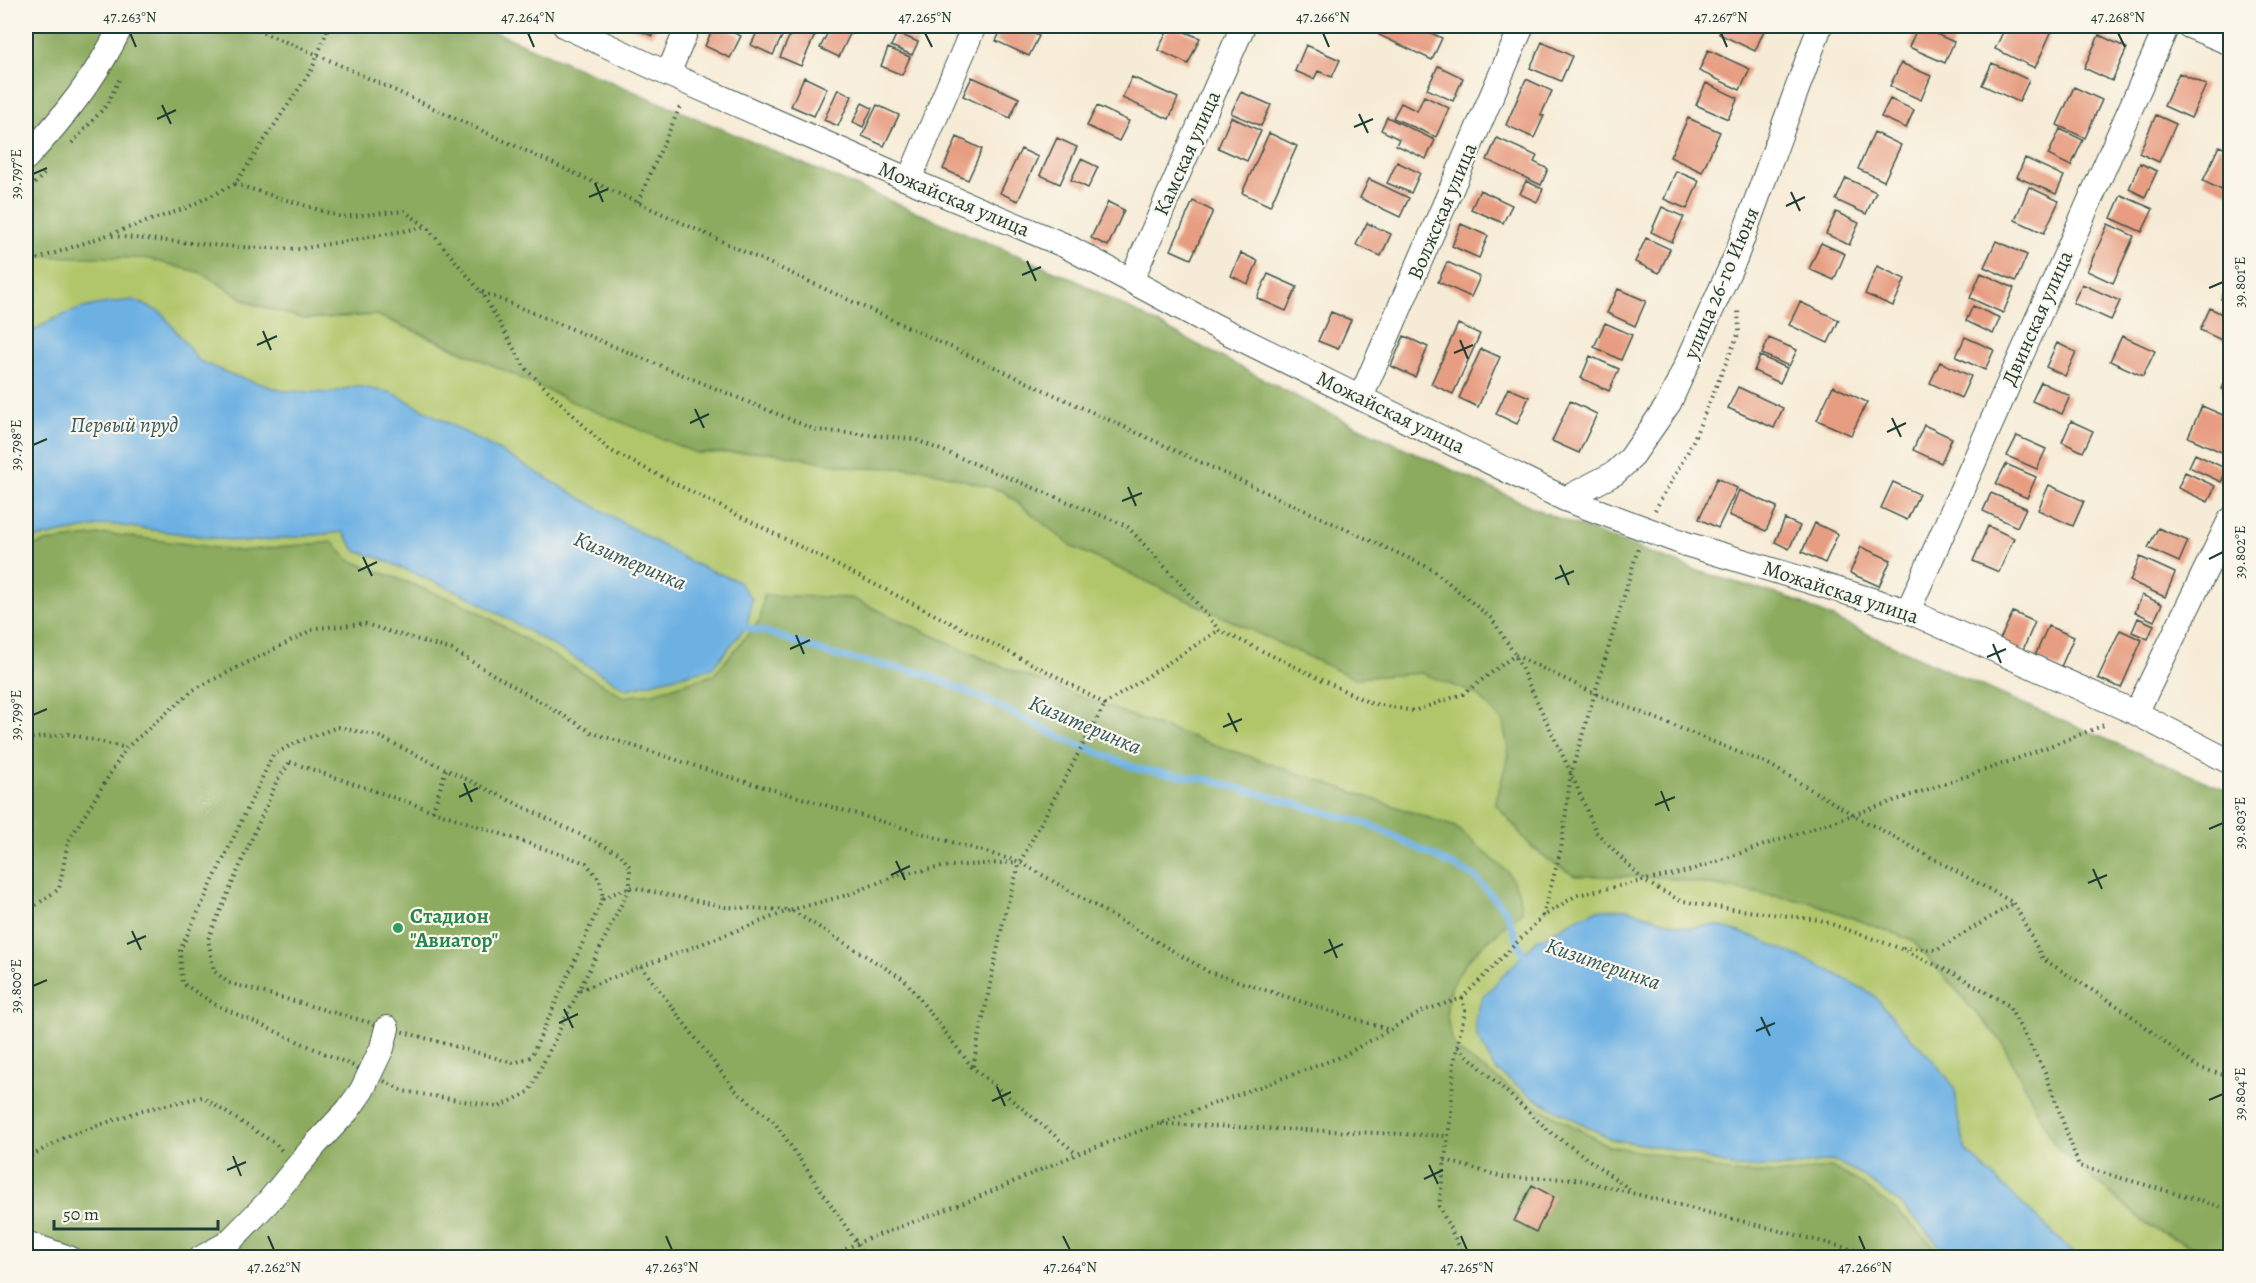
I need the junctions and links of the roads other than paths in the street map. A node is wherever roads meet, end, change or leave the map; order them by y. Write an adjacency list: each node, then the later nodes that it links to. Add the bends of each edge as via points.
1 (121, 26): 12 (street, via 85,86)
2 (565, 26): 11 (street, Можайская улица)
3 (688, 26): 11 (street)
4 (974, 26): 13 (street)
5 (1243, 26): 14 (street, Камская улица)
6 (1522, 26): 15 (street, Волжская улица)
7 (1820, 26): 16 (street, улица 26-го Июня, via 1736,256 1669,403 1631,458 1615,473)
8 (2167, 26): 18 (street, Двинская улица)
9 (2189, 26): 10 (street)
10 (2230, 43)
11 (668, 74): 13 (street, Можайская улица)
12 (26, 158)
13 (909, 180): 14 (street, Можайская улица, via 1066,246)
14 (1131, 281): 15 (street, Можайская улица)
15 (1361, 397): 16 (street, Можайская улица)
16 (1565, 499): 18 (street, Можайская улица, via 1644,530)
17 (2230, 520): 19 (street)
18 (1908, 611): 19 (street, Можайская улица)
19 (2136, 713): 20 (street, Можайская улица)
20 (2230, 762)
21 (387, 1028): 24 (street, via 382,1048 348,1110 228,1243)
22 (35, 1250): 23 (street)
23 (69, 1257)
24 (201, 1257)

